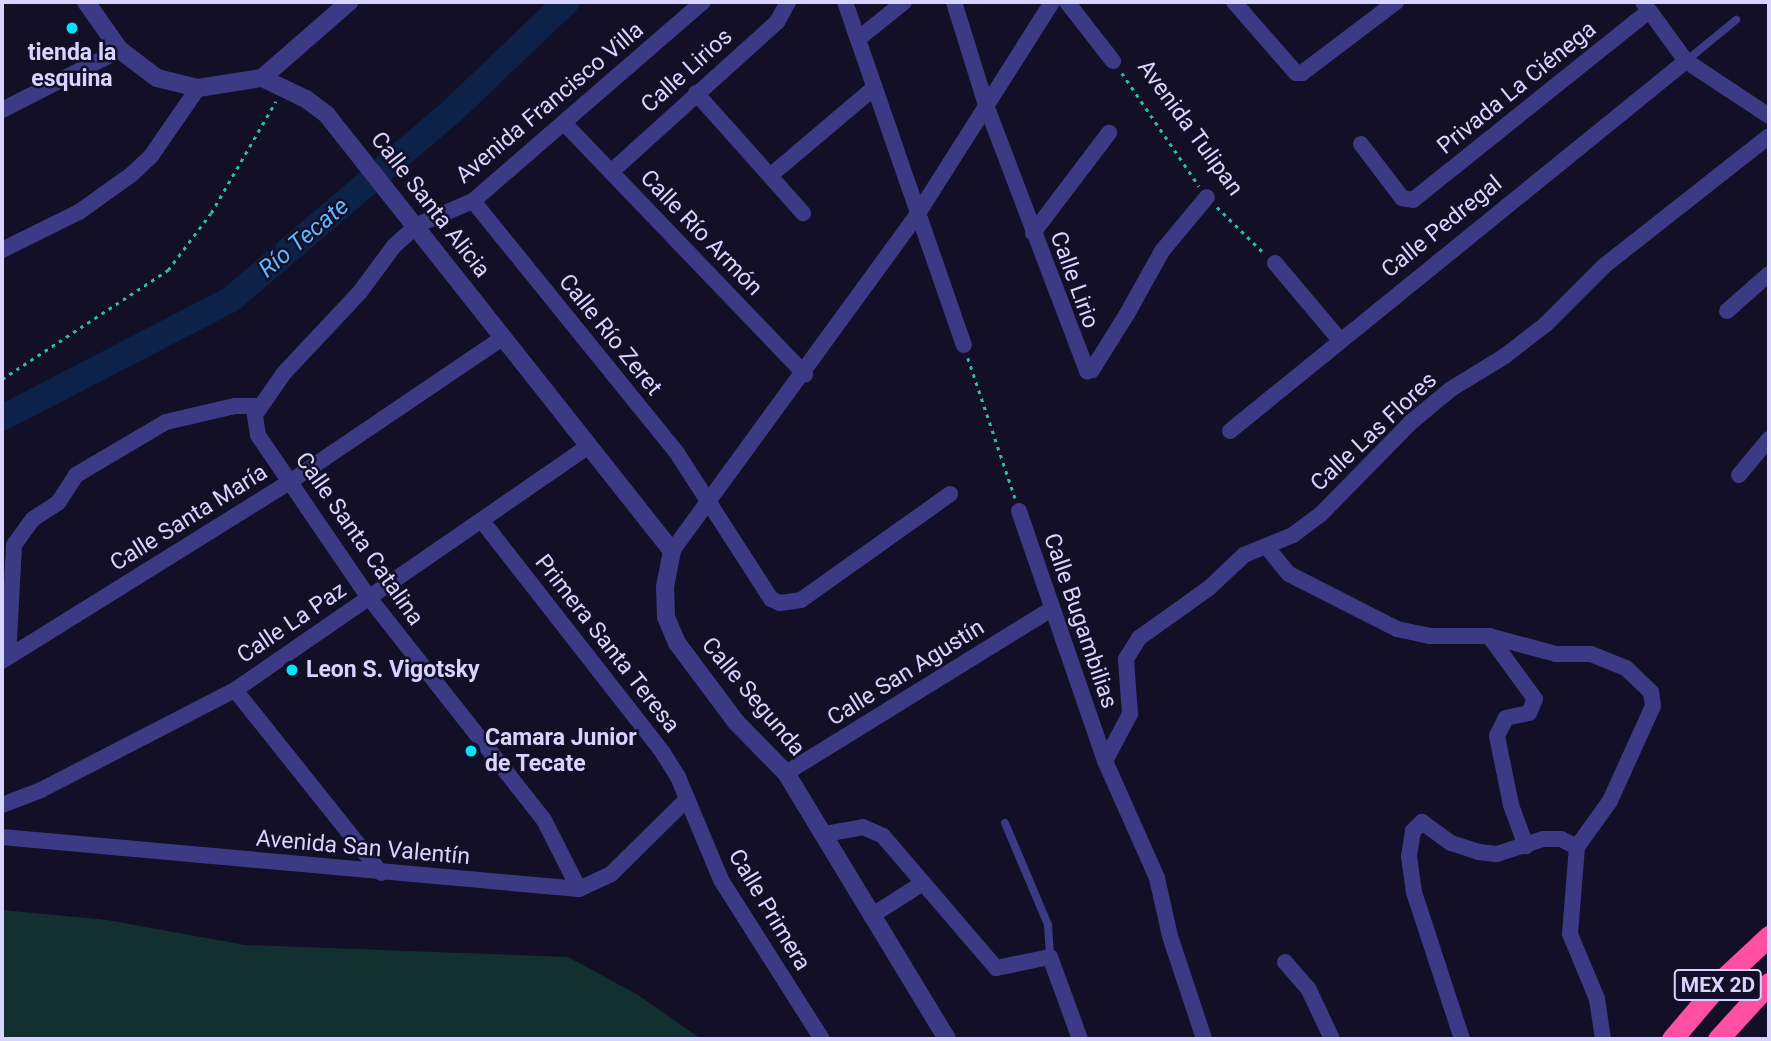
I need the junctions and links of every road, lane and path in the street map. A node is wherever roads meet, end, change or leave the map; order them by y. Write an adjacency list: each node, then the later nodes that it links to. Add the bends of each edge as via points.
1 (86, 2): 15 (street)
2 (349, 2): 18 (street)
3 (703, 2): 26 (street, Avenida Francisco Villa)
4 (788, 2): 22 (street, Calle Lirios, via 777,22)
5 (845, 2): 14 (street)
6 (904, 2): 14 (street)
7 (954, 2): 23 (street, Calle Lirio)
8 (1052, 2): 23 (street)
9 (1067, 2): 16 (street, Avenida Tulipan)
10 (1234, 2): 11 (street, via 1296,73)
11 (1396, 2)
12 (1646, 7): 17 (street); 29 (street, Privada La Ciénega, via 1413,200 1402,198)
13 (1736, 20): 17 (lane)
14 (858, 39): 19 (street)
15 (120, 50): 20 (street, via 157,78); 24 (street)
16 (1113, 61): 32 (path, Avenida Tulipan)
17 (1686, 61): 25 (street); 43 (street, Calle Pedregal)
18 (262, 78): 20 (street); 21 (street, Calle Santa Alicia)
19 (875, 87): 31 (street); 35 (street)
20 (198, 88): 38 (street, via 151,156 132,174 79,212)
21 (285, 88): 36 (street, Calle Santa Alicia, via 327,115); 46 (path, via 211,213 168,270)
22 (696, 93): 30 (street, Calle Lirios); 31 (street)
23 (986, 105): 35 (street); 37 (street, Calle Lirio)
24 (2, 110)
25 (1769, 116)
26 (565, 124): 30 (street, Calle Río Armón); 33 (street, Avenida Francisco Villa)
27 (1109, 132): 37 (street)
28 (1769, 136): 57 (street, Calle Las Flores, via 1604,266 1536,332 1451,389 1410,423 1320,516)
29 (1361, 145)
30 (611, 172): 45 (street, Calle Río Armón)
31 (771, 175): 34 (street)
32 (1207, 197): 37 (street, Calle Lirio, via 1162,251 1092,370 1082,366); 39 (path, Avenida Tulipan)
33 (473, 201): 36 (street, Avenida Francisco Villa); 54 (street, Calle Río Zeret, via 677,453)
34 (803, 213)
35 (917, 215): 44 (street); 45 (street, Calle Segunda)
36 (417, 225): 42 (street, Calle Santa Alicia); 47 (street)
37 (1032, 233)
38 (2, 250)
39 (1275, 263): 43 (street)
40 (1769, 274): 41 (street)
41 (1727, 311)
42 (502, 338): 50 (street, Calle Santa Alicia); 52 (street, Calle Santa María)
43 (1339, 339): 48 (street, Calle Pedregal)
44 (964, 345): 55 (path, Calle Bugambilias)
45 (805, 374): 54 (street, Calle Segunda)
46 (2, 379)
47 (259, 406): 52 (street, Calle Santa Catalina, via 255,427); 62 (street, via 235,406 166,422 76,475 58,503 33,519 14,545)
48 (1230, 431)
49 (1769, 439): 51 (street)
50 (589, 446): 56 (street, Calle La Paz); 58 (street, Calle Santa Alicia)
51 (1739, 475)
52 (291, 481): 59 (street, Calle Santa Catalina); 62 (street, Calle Santa María)
53 (950, 494): 54 (street, Calle Río Zeret, via 801,600 780,603 765,593)
54 (706, 501): 58 (street, Calle Segunda)
55 (1019, 511): 60 (street, Calle Bugambilias)
56 (482, 521): 59 (street, Calle La Paz); 66 (street, Primera Santa Teresa, via 663,753)
57 (1266, 546): 61 (street, via 1289,574 1398,629 1429,636); 64 (street, Calle Las Flores, via 1244,555 1129,650 1125,671 1130,714)
58 (672, 551): 65 (street, Calle Segunda, via 665,587 666,617 677,643 736,722)
59 (369, 598): 63 (street, Calle La Paz); 75 (street, Calle Santa Catalina, via 544,820)
60 (1050, 610): 64 (street, Calle Bugambilias); 65 (street, Calle San Agustín)
61 (1489, 636): 71 (street, via 1535,699 1529,713 1506,718 1497,736 1511,805); 72 (street, via 1556,654 1591,654 1626,668 1651,692 1653,706 1610,801)
62 (5, 659)
63 (235, 690): 67 (street, Calle La Paz, via 41,790); 73 (street)
64 (1105, 761): 84 (street, Calle Bugambilias, via 1157,878 1170,936)
65 (786, 773): 69 (street, Calle Segunda)
66 (687, 799): 75 (street, Avenida San Valentín, via 611,874); 82 (street, Calle Primera, via 721,880)
67 (2, 805)
68 (1005, 823): 78 (lane, via 1048,925)
69 (825, 834): 74 (street, via 872,829); 76 (street, Calle Segunda)
70 (2, 837): 73 (street, Avenida San Valentín)
71 (1526, 846): 72 (street, via 1543,839 1561,839); 86 (street, via 1497,854 1478,852 1451,843 1425,822 1413,831 1409,856 1414,891)
72 (1577, 847): 87 (street, via 1570,934 1597,999)
73 (381, 873): 75 (street, Avenida San Valentín)
74 (923, 883): 76 (street); 78 (street, via 996,968)
75 (579, 889)
76 (871, 916): 81 (street, Calle Segunda)
77 (1769, 936): 88 (highway, MEX 2D, via 1724,978)
78 (1050, 957): 83 (street)
79 (1285, 962): 85 (street, via 1308,988)
80 (1769, 983): 89 (highway, MEX 2D)
81 (944, 1038)
82 (822, 1039)
83 (1080, 1039)
84 (1204, 1039)
85 (1332, 1039)
86 (1462, 1039)
87 (1603, 1039)
88 (1672, 1039)
89 (1718, 1039)

